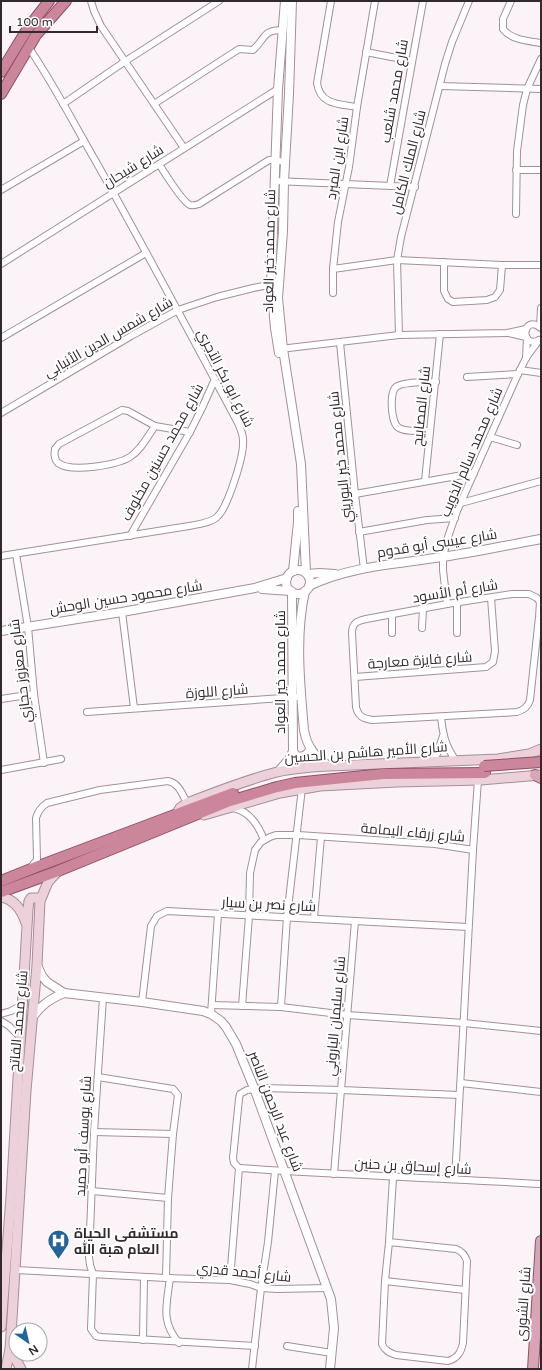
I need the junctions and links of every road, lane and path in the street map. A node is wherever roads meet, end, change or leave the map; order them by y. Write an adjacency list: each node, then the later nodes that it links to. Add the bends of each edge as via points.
1 (50, 1): 19 (highway, via 28,28)
2 (66, 1): 14 (highway, via 45,23)
3 (91, 1): 18 (street, via 101,26)
4 (219, 1): 18 (street)
5 (285, 1): 12 (street, شارع محمد خير العواد)
6 (292, 1): 31 (street, شارع محمد خير العواد)
7 (331, 1): 27 (street, via 317,83 318,90 326,101)
8 (376, 1): 15 (street, شارع ابن المبرد)
9 (422, 1): 17 (street, شارع محمد شلعب)
10 (470, 1): 20 (street, شارع الملك الكامل, via 452,42)
11 (511, 1): 13 (street, via 503,19 503,29 509,35)
12 (283, 30): 21 (street, شارع محمد خير العواد); 26 (street, via 268,32 253,50 239,49)
13 (541, 43)
14 (29, 48): 24 (highway); 25 (street, شارع ابو بكر الآجري)
15 (366, 52): 17 (street); 27 (street, شارع ابن المبرد)
16 (541, 59): 22 (street)
17 (412, 61): 38 (street, شارع محمد شلعب)
18 (124, 62): 25 (street); 26 (street)
19 (1, 72)
20 (440, 86): 22 (street); 39 (street, شارع الملك الكامل)
21 (278, 89): 29 (street, شارع شيحان); 30 (street, شارع محمد خير العواد)
22 (527, 89): 23 (street); 33 (street, via 519,129)
23 (541, 89)
24 (1, 94)
25 (63, 104): 28 (street, شارع ابو بكر الآجري)
26 (154, 104): 29 (street)
27 (357, 107): 37 (street, شارع ابن المبرد)
28 (84, 141): 40 (street); 41 (street, شارع ابو بكر الآجري)
29 (184, 148): 32 (street, شارع شيحان)
30 (275, 160): 31 (street); 32 (street, via 265,162 195,205 190,205 183,198); 35 (street, شارع محمد خير العواد)
31 (285, 162): 36 (street, شارع محمد خير العواد)
32 (159, 164): 41 (street, شارع شيحان)
33 (516, 170): 34 (street); 42 (street)
34 (541, 170)
35 (275, 181): 36 (street); 50 (street, شارع محمد خير العواد)
36 (284, 181): 37 (street); 50 (street, شارع محمد خير العواد, via 283,231)
37 (346, 184): 38 (street); 49 (street, شارع ابن المبرد, via 338,222)
38 (390, 186): 39 (street)
39 (415, 187): 44 (street, شارع الملك الكامل)
40 (1, 190)
41 (113, 192): 43 (street, شارع ابو بكر الآجري); 46 (street, شارع شيحان)
42 (516, 214)
43 (146, 253): 53 (street, شارع ابو بكر الآجري); 60 (street)
44 (397, 260): 45 (street); 49 (street); 59 (street, شارع الملك الكامل)
45 (444, 262): 47 (street); 47 (street, via 444,291 453,302 487,300 495,297 500,290)
46 (1, 264)
47 (502, 265): 48 (street)
48 (541, 265)
49 (333, 269): 51 (street, شارع ابن المبرد)
50 (275, 284): 53 (street, شارع شمس الدين الأنبابي, via 217,297); 64 (street, شارع محمد خير العواد)
51 (333, 293)
52 (541, 308): 54 (street); 55 (street)
53 (178, 310): 69 (street, شارع ابو بكر الآجري); 71 (street, شارع شمس الدين الأنبابي)
54 (532, 324): 55 (street); 56 (street)
55 (541, 327)
56 (526, 328): 57 (street); 61 (street, شارع محمد سالم الذويب)
57 (507, 333): 58 (street); 61 (street)
58 (440, 334): 59 (street); 70 (street, شارع المصابيح)
59 (399, 335): 63 (street)
60 (1, 338)
61 (526, 338): 62 (street, via 534,342); 65 (street, شارع محمد سالم الذويب)
62 (540, 339): 65 (street, شارع محمد سالم الذويب)
63 (340, 343): 64 (street); 80 (street, شارع محمد خير البوريني)
64 (281, 349): 90 (street, شارع محمد خير العواد, via 301,464); 92 (street, شارع محمد خير العواد, via 298,476 298,522)
65 (526, 358): 66 (street, شارع محمد سالم الذويب)
66 (519, 372): 67 (street); 68 (street); 75 (street, شارع محمد سالم الذويب)
67 (541, 373)
68 (467, 377)
69 (215, 379): 74 (street, شارع محمد حسنين مخلوف); 84 (street, شارع ابو بكر الآجري, via 238,423 244,443 238,469 223,509 218,516 208,521)
70 (436, 382): 73 (street, شارع المصابيح); 73 (street, via 400,385 392,392 394,423 397,427 405,430)
71 (1, 413)
72 (155, 426): 72 (street, via 122,410 59,444 55,449 55,459 73,468 122,460 134,454); 74 (street)
73 (430, 431): 78 (street, شارع المصابيح)
74 (190, 432): 84 (street, شارع محمد حسنين مخلوف)
75 (490, 437): 76 (street); 77 (street, شارع محمد سالم الذويب)
76 (517, 445)
77 (474, 473): 78 (street); 81 (street, شارع محمد سالم الذويب)
78 (425, 481): 80 (street)
79 (541, 481): 81 (street)
80 (355, 494): 83 (street, شارع محمد خير البوريني)
81 (461, 503): 82 (street, شارع محمد سالم الذويب)
82 (455, 518): 83 (street, via 426,520); 88 (street, شارع محمد سالم الذويب)
83 (359, 532): 89 (street, شارع محمد خير البوريني)
84 (130, 536): 86 (street, شارع ابو بكر الآجري)
85 (541, 539): 88 (street, شارع عيسى أبو قدوم)
86 (16, 554): 87 (street, شارع ابو بكر الآجري); 102 (street, شارع معزوز حجازي)
87 (1, 556)
88 (443, 557): 89 (street, شارع عيسى أبو قدوم); 98 (street, شارع محمد سالم الذويب)
89 (364, 569): 91 (street, شارع عيسى أبو قدوم)
90 (307, 573): 91 (street, شارع عيسى أبو قدوم); 92 (street, via 297,570); 94 (street, via 310,578)
91 (338, 574): 94 (street, شارع عيسى أبو قدوم)
92 (290, 575): 93 (street, شارع محمود حسين الوحش); 95 (street, via 287,585)
93 (255, 588): 95 (street, شارع محمود حسين الوحش); 100 (street, شارع محمود حسين الوحش)
94 (307, 589): 95 (street, via 299,593); 109 (street, شارع محمد خير العواد, via 302,608)
95 (291, 591): 109 (street, شارع محمد خير العواد)
96 (491, 598): 97 (street, شارع أم الأسود); 107 (street, شارع فايزة معارجة, via 494,651 492,662 486,667); 113 (street, شارع أم الأسود, via 529,594 540,602 529,703 524,710 517,712)
97 (457, 603): 98 (street, شارع أم الأسود); 106 (street)
98 (447, 604): 99 (street, شارع أم الأسود)
99 (423, 608): 101 (street, شارع أم الأسود); 103 (street)
100 (122, 612): 102 (street, شارع محمود حسين الوحش); 111 (street)
101 (392, 614): 105 (street); 107 (street, شارع أم الأسود, via 366,618 354,625 352,633)
102 (28, 627): 104 (street, شارع محمود حسين الوحش); 108 (street, شارع معزوز حجازي)
103 (422, 628)
104 (1, 631)
105 (392, 633)
106 (457, 633)
107 (355, 677): 113 (street, شارع أم الأسود, via 356,707 363,718 372,720)
108 (34, 694): 110 (street); 123 (street, شارع معزوز حجازي)
109 (297, 697): 111 (street, شارع اللوزة); 115 (street, شارع محمد خير العواد); 117 (street, شارع محمد خير العواد)
110 (1, 699)
111 (134, 708): 112 (street, شارع اللوزة)
112 (86, 712)
113 (441, 717): 114 (street)
114 (443, 736): 120 (street); 121 (street)
115 (310, 749): 117 (street, via 302,757 296,756); 124 (street, شارع محمد خير العواد)
116 (541, 749): 118 (main road, شارع الأمير هاشم بن الحسين)
117 (293, 751): 126 (street, شارع محمد خير العواد)
118 (529, 754): 120 (main road, شارع الأمير هاشم بن الحسين, via 498,759); 129 (main road, via 538,760 538,767)
119 (61, 759): 123 (street)
120 (456, 761): 121 (main road, شارع الأمير هاشم بن الحسين)
121 (432, 762): 124 (main road, شارع الأمير هاشم بن الحسين)
122 (541, 762): 127 (highway, شارع الأمير هاشم بن الحسين, bridge)
123 (44, 763): 125 (street)
124 (329, 766): 126 (main road, شارع الأمير هاشم بن الحسين)
125 (1, 770)
126 (278, 772): 131 (main road, شارع الأمير هاشم بن الحسين)
127 (482, 773): 128 (highway, شارع الأمير هاشم بن الحسين); 129 (main road, شارع الأمير هاشم بن الحسين); 130 (main road, شارع الأمير هاشم بن الحسين); 133 (highway, شارع الأمير هاشم بن الحسين, via 357,770 298,776 262,784); 134 (highway, شارع الأمير هاشم بن الحسين, via 383,774 295,783 227,802); 138 (street)
128 (539, 774): 129 (main road, شارع الأمير هاشم بن الحسين)
129 (524, 776)
130 (302, 788): 132 (main road, شارع الأمير هاشم بن الحسين); 135 (street)
131 (187, 803): 133 (main road, شارع الأمير هاشم بن الحسين); 139 (street, via 179,787 168,781 100,790 47,803 41,807 36,818)
132 (232, 808): 134 (main road, شارع الأمير هاشم بن الحسين); 137 (street, via 240,809 252,818)
133 (177, 813): 140 (highway, شارع الأمير هاشم بن الحسين)
134 (195, 816): 142 (highway, شارع الأمير هاشم بن الحسين)
135 (298, 835): 136 (street, شارع زرقاء اليمامة); 137 (street, شارع زرقاء اليمامة, via 276,835); 149 (street)
136 (321, 837): 138 (street, شارع زرقاء اليمامة, via 435,844); 150 (street)
137 (264, 840): 148 (street, via 258,846 250,873)
138 (473, 850): 153 (street, شارع زرقاء اليمامة)
139 (37, 856): 140 (street, via 40,862); 141 (street, via 35,864)
140 (46, 863): 141 (highway, شارع الأمير هاشم بن الحسين)
141 (27, 870): 143 (highway, شارع الأمير هاشم بن الحسين)
142 (58, 871): 144 (highway, شارع الأمير هاشم بن الحسين); 146 (main road, شارع محمد الفاتح, via 48,882)
143 (1, 881)
144 (1, 892)
145 (1, 897): 152 (main road, via 17,906)
146 (40, 901): 152 (main road, شارع محمد الفاتح, via 35,897 29,901); 154 (main road, شارع محمد الفاتح)
147 (218, 914): 148 (street, شارع نصر بن سيار); 157 (street, شارع نصر بن سيار, via 167,911 157,916 151,926); 159 (street)
148 (249, 916): 149 (street, شارع نصر بن سيار); 160 (street)
149 (287, 917): 150 (street, شارع نصر بن سيار); 161 (street)
150 (314, 918): 151 (street, شارع نصر بن سيار)
151 (355, 921): 153 (street, شارع نصر بن سيار); 164 (street, شارع سليمان الباروني)
152 (27, 924): 158 (main road, شارع محمد الفاتح)
153 (468, 927): 167 (street, شارع زرقاء اليمامة)
154 (36, 965): 155 (street, شارع عبد الرحمن الناصر, via 47,982); 165 (main road, شارع محمد الفاتح)
155 (64, 993): 156 (street, شارع عبد الرحمن الناصر); 165 (street, via 46,1002)
156 (103, 998): 157 (street, شارع عبد الرحمن الناصر); 170 (street, شارع يوسف أبو حميد)
157 (142, 1002): 163 (street, شارع عبد الرحمن الناصر)
158 (22, 1005): 162 (street); 169 (main road, شارع محمد الفاتح)
159 (212, 1005): 160 (street); 163 (street)
160 (242, 1006): 161 (street)
161 (281, 1007): 164 (street)
162 (1, 1014)
163 (211, 1014): 172 (street, شارع عبد الرحمن الناصر, via 221,1021 232,1036)
164 (347, 1015): 167 (street); 173 (street, شارع سليمان الباروني)
165 (32, 1018): 189 (main road, شارع محمد الفاتح)
166 (1, 1021): 169 (street)
167 (464, 1023): 168 (street); 171 (street, شارع زرقاء اليمامة)
168 (541, 1031)
169 (21, 1038): 199 (main road, شارع محمد الفاتح)
170 (98, 1077): 176 (street, شارع يوسف أبو حميد); 177 (street, via 176,1091 178,1094)
171 (461, 1083): 174 (street); 175 (street, شارع زرقاء اليمامة)
172 (254, 1088): 173 (street); 178 (street, via 240,1094 239,1099 233,1158); 180 (street, شارع عبد الرحمن الناصر)
173 (341, 1090): 175 (street, شارع سليمان الباروني); 181 (street)
174 (541, 1092)
175 (459, 1095): 183 (street, شارع زرقاء اليمامة)
176 (94, 1132): 177 (street); 185 (street, شارع يوسف أبو حميد)
177 (173, 1134): 186 (street)
178 (239, 1168): 179 (street, شارع إسحاق بن حنين); 193 (street)
179 (276, 1170): 180 (street, شارع إسحاق بن حنين); 195 (street)
180 (285, 1171): 181 (street, شارع إسحاق بن حنين); 196 (street, شارع عبد الرحمن الناصر)
181 (334, 1174): 182 (street, شارع إسحاق بن حنين)
182 (393, 1178): 183 (street, شارع إسحاق بن حنين); 188 (street)
183 (455, 1179): 184 (street, شارع إسحاق بن حنين)
184 (541, 1184)
185 (92, 1191): 186 (street); 190 (street, شارع يوسف أبو حميد, via 89,1257)
186 (168, 1198): 192 (street)
187 (541, 1241): 209 (main road, شارع الشورى)
188 (389, 1242): 194 (street); 197 (street, via 459,1250 467,1261)
189 (16, 1270): 190 (street, شارع أحمد قدري); 198 (main road, شارع محمد الفاتح)
190 (94, 1274): 191 (street, شارع أحمد قدري); 200 (street, شارع يوسف أبو حميد, via 91,1329 93,1333 100,1337)
191 (144, 1277): 192 (street, شارع أحمد قدري); 200 (street)
192 (168, 1278): 193 (street, شارع أحمد قدري); 201 (street, via 166,1318 170,1332)
193 (230, 1280): 195 (street, شارع أحمد قدري)
194 (385, 1281): 197 (street); 197 (street, via 382,1344 389,1352 405,1357 448,1361 459,1355 463,1342)
195 (261, 1288): 196 (street, شارع أحمد قدري); 202 (street)
196 (327, 1288): 204 (street, شارع عبد الرحمن الناصر, via 333,1313)
197 (465, 1290)
198 (12, 1322)
199 (1, 1327)
200 (143, 1340): 201 (street)
201 (178, 1343): 202 (street)
202 (255, 1346): 207 (street)
203 (287, 1346): 204 (street)
204 (332, 1353): 208 (street, شارع عبد الرحمن الناصر)
205 (8, 1359): 206 (main road, شارع محمد الفاتح)
206 (6, 1369)
207 (252, 1369)
208 (330, 1369)
209 (533, 1369)

